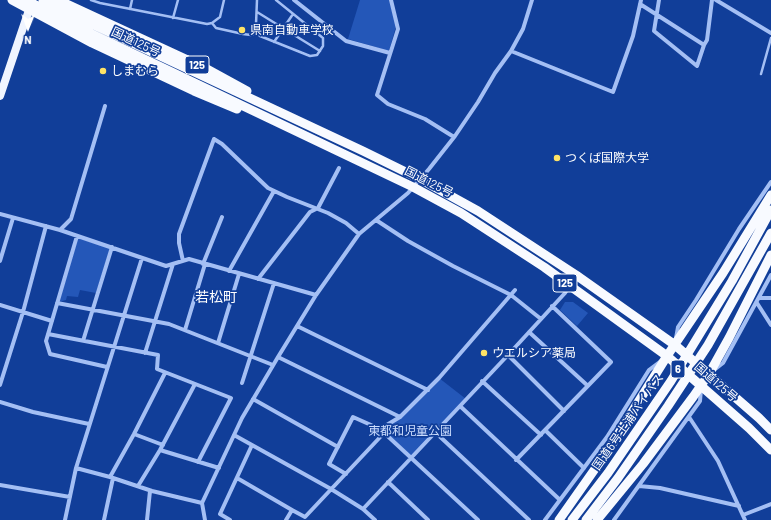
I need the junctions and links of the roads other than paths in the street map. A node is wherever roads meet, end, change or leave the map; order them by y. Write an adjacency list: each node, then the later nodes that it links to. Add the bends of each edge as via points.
1 (12, 0): 17 (highway)
2 (43, 0): 25 (highway, 国道125号 / 125)
3 (58, 0): 38 (highway, 125, via 205,68)
4 (91, 0): 18 (lane)
5 (132, 0): 18 (lane)
6 (178, 0): 22 (lane)
7 (224, 0): 23 (lane, via 220,17)
8 (257, 0): 19 (lane)
9 (276, 0): 20 (lane)
10 (294, 0): 33 (street, via 346,41)
11 (391, 0): 33 (street, via 398,26)
12 (532, 0): 32 (street, via 523,29)
13 (659, 0): 21 (street)
14 (712, 0): 30 (street, via 707,40)
15 (716, 0): 27 (street)
16 (641, 2): 21 (street); 32 (street, via 633,36 613,92)
17 (30, 3): 25 (highway, 国道125号 / 125); 35 (main road); 39 (highway, 125, via 92,43 194,91)
18 (130, 9): 22 (lane)
19 (257, 12): 24 (lane); 26 (lane)
20 (293, 14): 24 (lane); 31 (lane, via 323,38 324,44)
21 (657, 15): 30 (street); 30 (street, via 654,31 696,66)
22 (174, 18): 23 (lane, via 202,24)
23 (212, 23): 26 (lane, via 216,28 251,35)
24 (284, 28): 29 (lane); 31 (lane)
25 (92, 29): 38 (highway, 国道125号 / 125); 39 (highway, 国道125号 / 125)
26 (257, 33): 29 (lane)
27 (771, 33)
28 (771, 38): 34 (lane)
29 (274, 42): 31 (lane, via 310,56 315,56)
30 (704, 45)
31 (320, 51)
32 (510, 51): 37 (street)
33 (390, 53): 37 (street, via 377,95 388,104 425,119)
34 (760, 74)
35 (0, 96)
36 (105, 106): 53 (street, via 71,219)
37 (454, 137): 41 (street)
38 (333, 138): 41 (highway, 国道125号 / 125)
39 (322, 144): 43 (highway, 国道125号 / 125)
40 (339, 168): 46 (street)
41 (420, 179): 43 (street); 66 (highway, 国道125号 / 125, via 478,211)
42 (771, 182): 95 (street, via 678,327)
43 (413, 187): 51 (street); 70 (highway, 国道125号 / 125, via 461,213)
44 (274, 191): 46 (street); 61 (street, via 214,139 179,234); 64 (street)
45 (771, 195): 95 (highway)
46 (318, 208): 54 (street, via 346,223); 68 (street, via 310,212)
47 (771, 210): 167 (highway, 国道6号土浦バイパス / 6, via 732,281 674,375 608,473)
48 (0, 214): 50 (street)
49 (222, 217): 63 (street)
50 (13, 218): 52 (street); 60 (street)
51 (376, 220): 54 (street); 73 (street, via 447,263)
52 (46, 226): 53 (street); 81 (street)
53 (60, 230): 56 (street)
54 (359, 234): 72 (street)
55 (771, 234): 168 (highway, 国道6号土浦バイパス / 6, via 708,345 618,478)
56 (78, 236): 57 (street); 76 (street)
57 (112, 247): 59 (street); 80 (street)
58 (771, 255): 91 (highway)
59 (142, 258): 62 (street, via 166,266); 82 (street)
60 (0, 261)
61 (183, 261): 62 (street); 63 (street, via 189,259)
62 (173, 264): 85 (street)
63 (204, 264): 64 (street); 88 (street)
64 (230, 271): 65 (street)
65 (239, 274): 68 (street); 93 (street)
66 (576, 275): 70 (street); 95 (highway, 国道125号 / 125)
67 (771, 275): 74 (street)
68 (258, 279): 69 (street)
69 (274, 284): 72 (street); 98 (street)
70 (569, 286): 79 (street); 100 (highway, 国道125号 / 125)
71 (515, 290): 73 (street)
72 (316, 295): 87 (street)
73 (511, 295): 83 (street); 111 (street)
74 (760, 298): 75 (street); 77 (street)
75 (771, 298)
76 (57, 303): 80 (street); 84 (street)
77 (757, 303): 86 (street); 91 (street)
78 (0, 305): 81 (street)
79 (552, 306): 83 (street); 110 (street, via 611,362)
80 (92, 309): 82 (street); 92 (street)
81 (22, 312): 84 (street); 109 (street)
82 (124, 316): 85 (street); 94 (street)
83 (540, 319): 89 (street)
84 (52, 321): 90 (street)
85 (155, 322): 88 (street); 96 (street)
86 (771, 325)
87 (297, 326): 99 (street); 111 (street)
88 (186, 330): 93 (street)
89 (529, 332): 97 (street); 110 (street)
90 (48, 334): 92 (street); 102 (street, via 46,341 50,354)
91 (732, 339): 103 (highway)
92 (83, 341): 94 (street)
93 (218, 343): 98 (street)
94 (114, 347): 96 (street); 102 (street)
95 (677, 347): 100 (highway); 103 (highway, 国道125号 / 125)
96 (145, 353): 104 (street, via 158,355 157,369)
97 (508, 355): 105 (street); 115 (street)
98 (251, 356): 101 (street); 106 (street)
99 (278, 357): 101 (street); 116 (street)
100 (669, 358): 107 (highway, 国道125号 / 125); 137 (street, via 649,370 607,437); 166 (highway)
101 (273, 365): 112 (street)
102 (107, 367): 118 (street)
103 (706, 371): 107 (highway, 6); 121 (highway, 国道125号 / 125)
104 (165, 372): 108 (street); 124 (street)
105 (482, 381): 114 (street); 126 (street)
106 (242, 383)
107 (698, 383): 117 (street, via 700,401); 131 (highway, 国道125号 / 125, via 750,428); 169 (highway, via 643,464)
108 (194, 384): 127 (street); 134 (street, via 231,398)
109 (0, 385)
110 (588, 386): 115 (street)
111 (428, 390): 116 (street)
112 (253, 399): 125 (street); 129 (street)
113 (0, 402): 118 (street)
114 (460, 406): 122 (street); 133 (street)
115 (564, 411): 120 (street)
116 (400, 416): 119 (street)
117 (689, 417): 144 (street); 151 (street, via 718,461)
118 (89, 424): 135 (street)
119 (380, 429): 123 (street); 129 (street, via 353,416)
120 (545, 430): 126 (street); 137 (street)
121 (771, 430)
122 (435, 432): 132 (street); 164 (street)
123 (384, 433): 132 (street); 138 (street)
124 (134, 434): 127 (street); 139 (street)
125 (234, 435): 128 (street); 136 (street)
126 (541, 435): 133 (street)
127 (163, 445): 130 (street)
128 (252, 445): 140 (street); 145 (street)
129 (338, 447): 138 (street, via 329,464)
130 (160, 450): 134 (street); 143 (street)
131 (771, 450)
132 (411, 457): 141 (street); 163 (street)
133 (516, 460): 148 (street)
134 (198, 462): 136 (street)
135 (76, 468): 139 (street); 147 (street)
136 (219, 468): 149 (street)
137 (584, 468): 148 (street)
138 (346, 474): 145 (street)
139 (112, 477): 143 (street); 156 (street)
140 (237, 478): 153 (street); 159 (street, via 220,514)
141 (388, 482): 152 (street); 162 (street)
142 (0, 485): 147 (street)
143 (138, 486): 146 (street)
144 (639, 486): 151 (street, via 660,488); 170 (street)
145 (331, 489): 152 (street); 153 (street, via 304,517)
146 (150, 491): 149 (street); 157 (street)
147 (70, 498): 155 (street)
148 (560, 500): 165 (street)
149 (202, 503): 158 (street)
150 (771, 504): 154 (street)
151 (739, 506): 154 (street)
152 (363, 509): 161 (street)
153 (292, 510): 160 (street)
154 (743, 515): 171 (street)
155 (65, 520)
156 (104, 520)
157 (147, 520)
158 (205, 520)
159 (230, 520)
160 (287, 520)
161 (375, 520)
162 (428, 520)
163 (478, 520)
164 (529, 520)
165 (545, 520)
166 (559, 520)
167 (572, 520)
168 (586, 520)
169 (597, 520)
170 (614, 520)
171 (745, 520)

